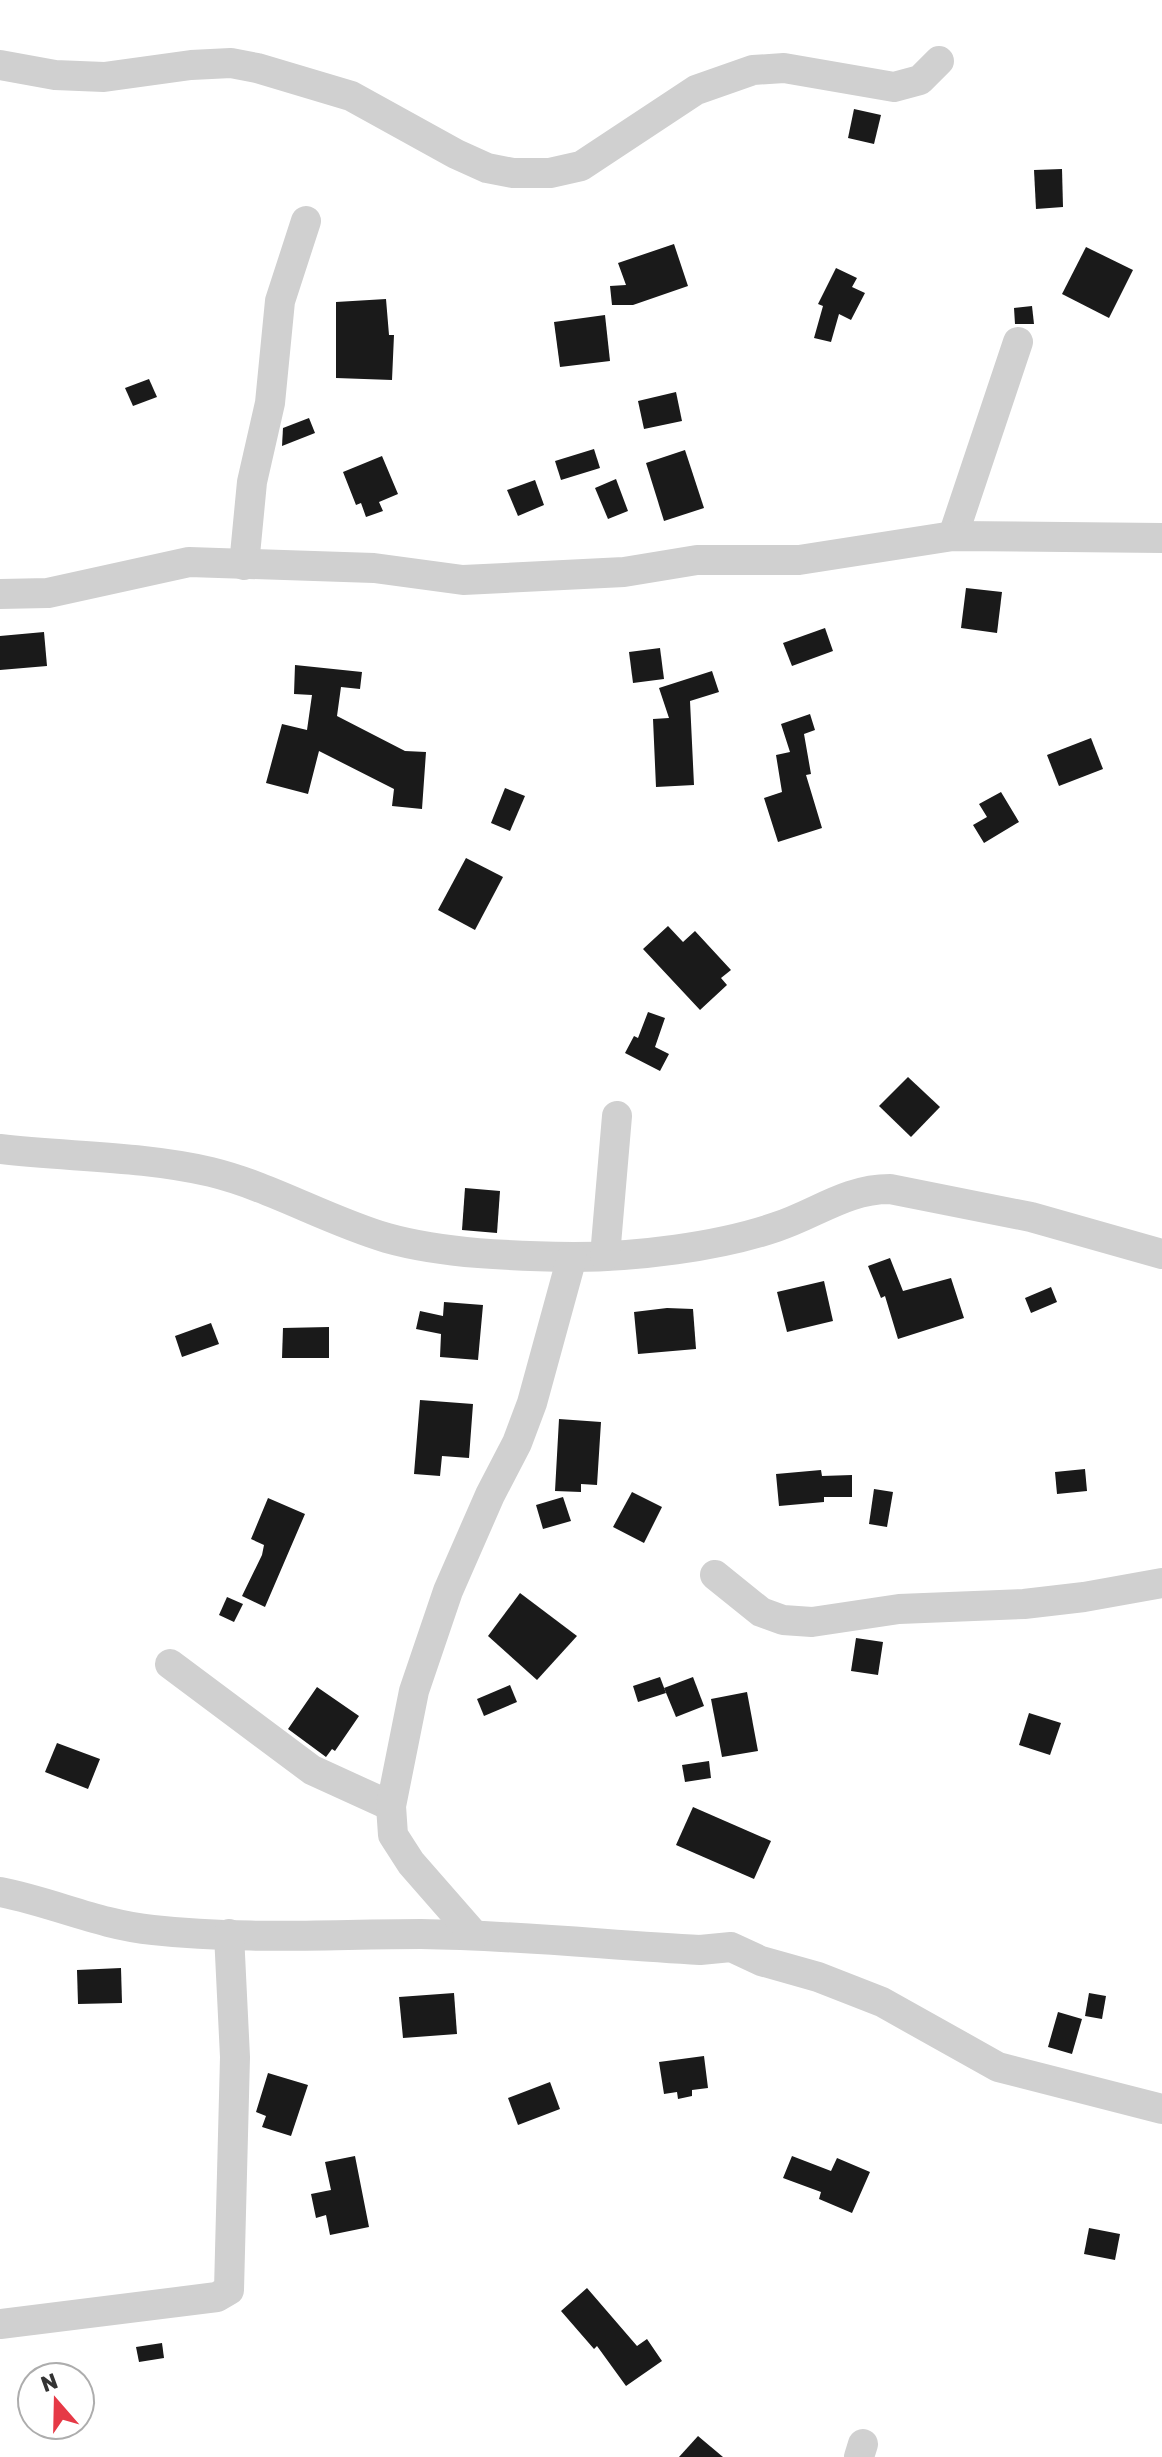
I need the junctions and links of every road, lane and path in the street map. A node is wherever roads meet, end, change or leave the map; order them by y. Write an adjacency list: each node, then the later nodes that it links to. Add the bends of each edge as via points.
1 (939, 61): 2 (street, via 920,80 894,87 784,68 753,70 696,90 581,166 550,173 487,168 351,96 257,68 205,64 104,77)
2 (0, 65)
3 (306, 221): 7 (street, via 280,301)
4 (1018, 342): 5 (street)
5 (953, 536): 6 (street); 7 (street, via 799,560 697,560 624,572 463,580 374,568)
6 (1162, 538)
7 (244, 565): 8 (street, via 189,562 48,593)
8 (0, 594)
9 (617, 1116): 12 (street)
10 (0, 1149): 13 (street, via 208,1172 390,1239)
11 (1162, 1254): 12 (street, via 1031,1217 869,1189 738,1238)
12 (605, 1256): 13 (street)
13 (572, 1257): 17 (street, via 532,1403 448,1591 414,1691)
14 (715, 1575): 15 (street, via 761,1612 812,1622 899,1609 1024,1604)
15 (1162, 1583)
16 (170, 1664): 17 (street, via 312,1770)
17 (391, 1806): 20 (street, via 393,1835 405,1854)
18 (0, 1892): 19 (street, via 152,1930)
19 (229, 1934): 20 (street); 22 (street, via 235,2057 229,2290 217,2297)
20 (474, 1935): 21 (street, via 700,1950 731,1947 882,2002 998,2067)
21 (1162, 2109)
22 (0, 2324)

